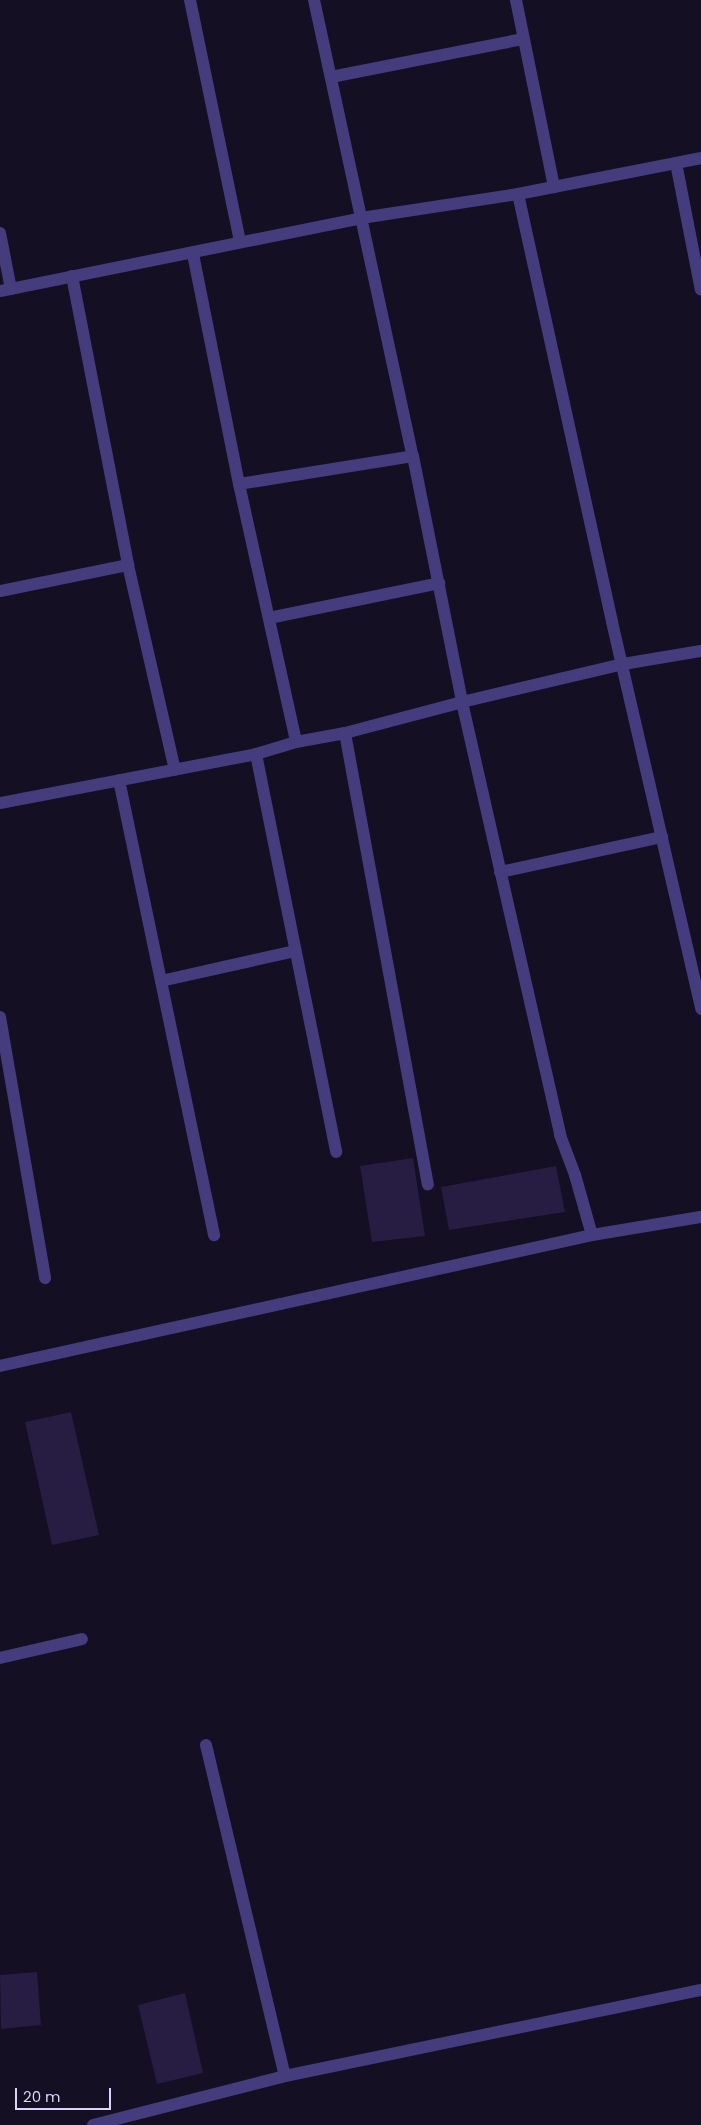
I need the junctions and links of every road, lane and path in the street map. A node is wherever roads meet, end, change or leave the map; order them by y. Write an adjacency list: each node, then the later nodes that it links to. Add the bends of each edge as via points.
1 (190, 0): 12 (street)
2 (314, 0): 5 (street)
3 (516, 0): 4 (street)
4 (523, 39): 5 (street); 8 (street)
5 (331, 76): 10 (street)
6 (701, 158): 7 (street)
7 (676, 163): 8 (street); 16 (street)
8 (554, 187): 9 (street)
9 (518, 194): 10 (street); 24 (street)
10 (361, 218): 12 (street); 17 (street)
11 (0, 233): 15 (street)
12 (240, 242): 13 (street)
13 (192, 254): 14 (street); 18 (street)
14 (72, 276): 15 (street); 19 (street)
15 (5, 290)
16 (701, 290)
17 (413, 456): 18 (street); 20 (street)
18 (239, 484): 22 (street)
19 (128, 565): 21 (street); 29 (street)
20 (439, 583): 22 (street); 25 (street)
21 (0, 592)
22 (269, 618): 27 (street)
23 (701, 651): 24 (street)
24 (623, 664): 25 (street); 32 (street)
25 (462, 702): 26 (street); 33 (street)
26 (345, 733): 27 (street); 39 (street)
27 (296, 742): 28 (street)
28 (256, 754): 29 (street); 34 (street)
29 (174, 770): 30 (street)
30 (119, 780): 31 (street); 35 (street)
31 (0, 803)
32 (662, 837): 33 (street); 36 (street)
33 (500, 872): 42 (street, via 560,1135)
34 (295, 951): 35 (street); 38 (street)
35 (161, 981): 41 (street)
36 (701, 1009)
37 (0, 1016): 43 (street)
38 (336, 1152)
39 (428, 1184)
40 (701, 1217): 42 (street)
41 (214, 1235)
42 (592, 1235): 44 (street)
43 (45, 1278)
44 (0, 1366)
45 (82, 1639): 46 (street)
46 (0, 1658)
47 (206, 1745): 49 (street)
48 (701, 1990): 49 (street)
49 (285, 2076): 50 (street)
50 (93, 2125)

